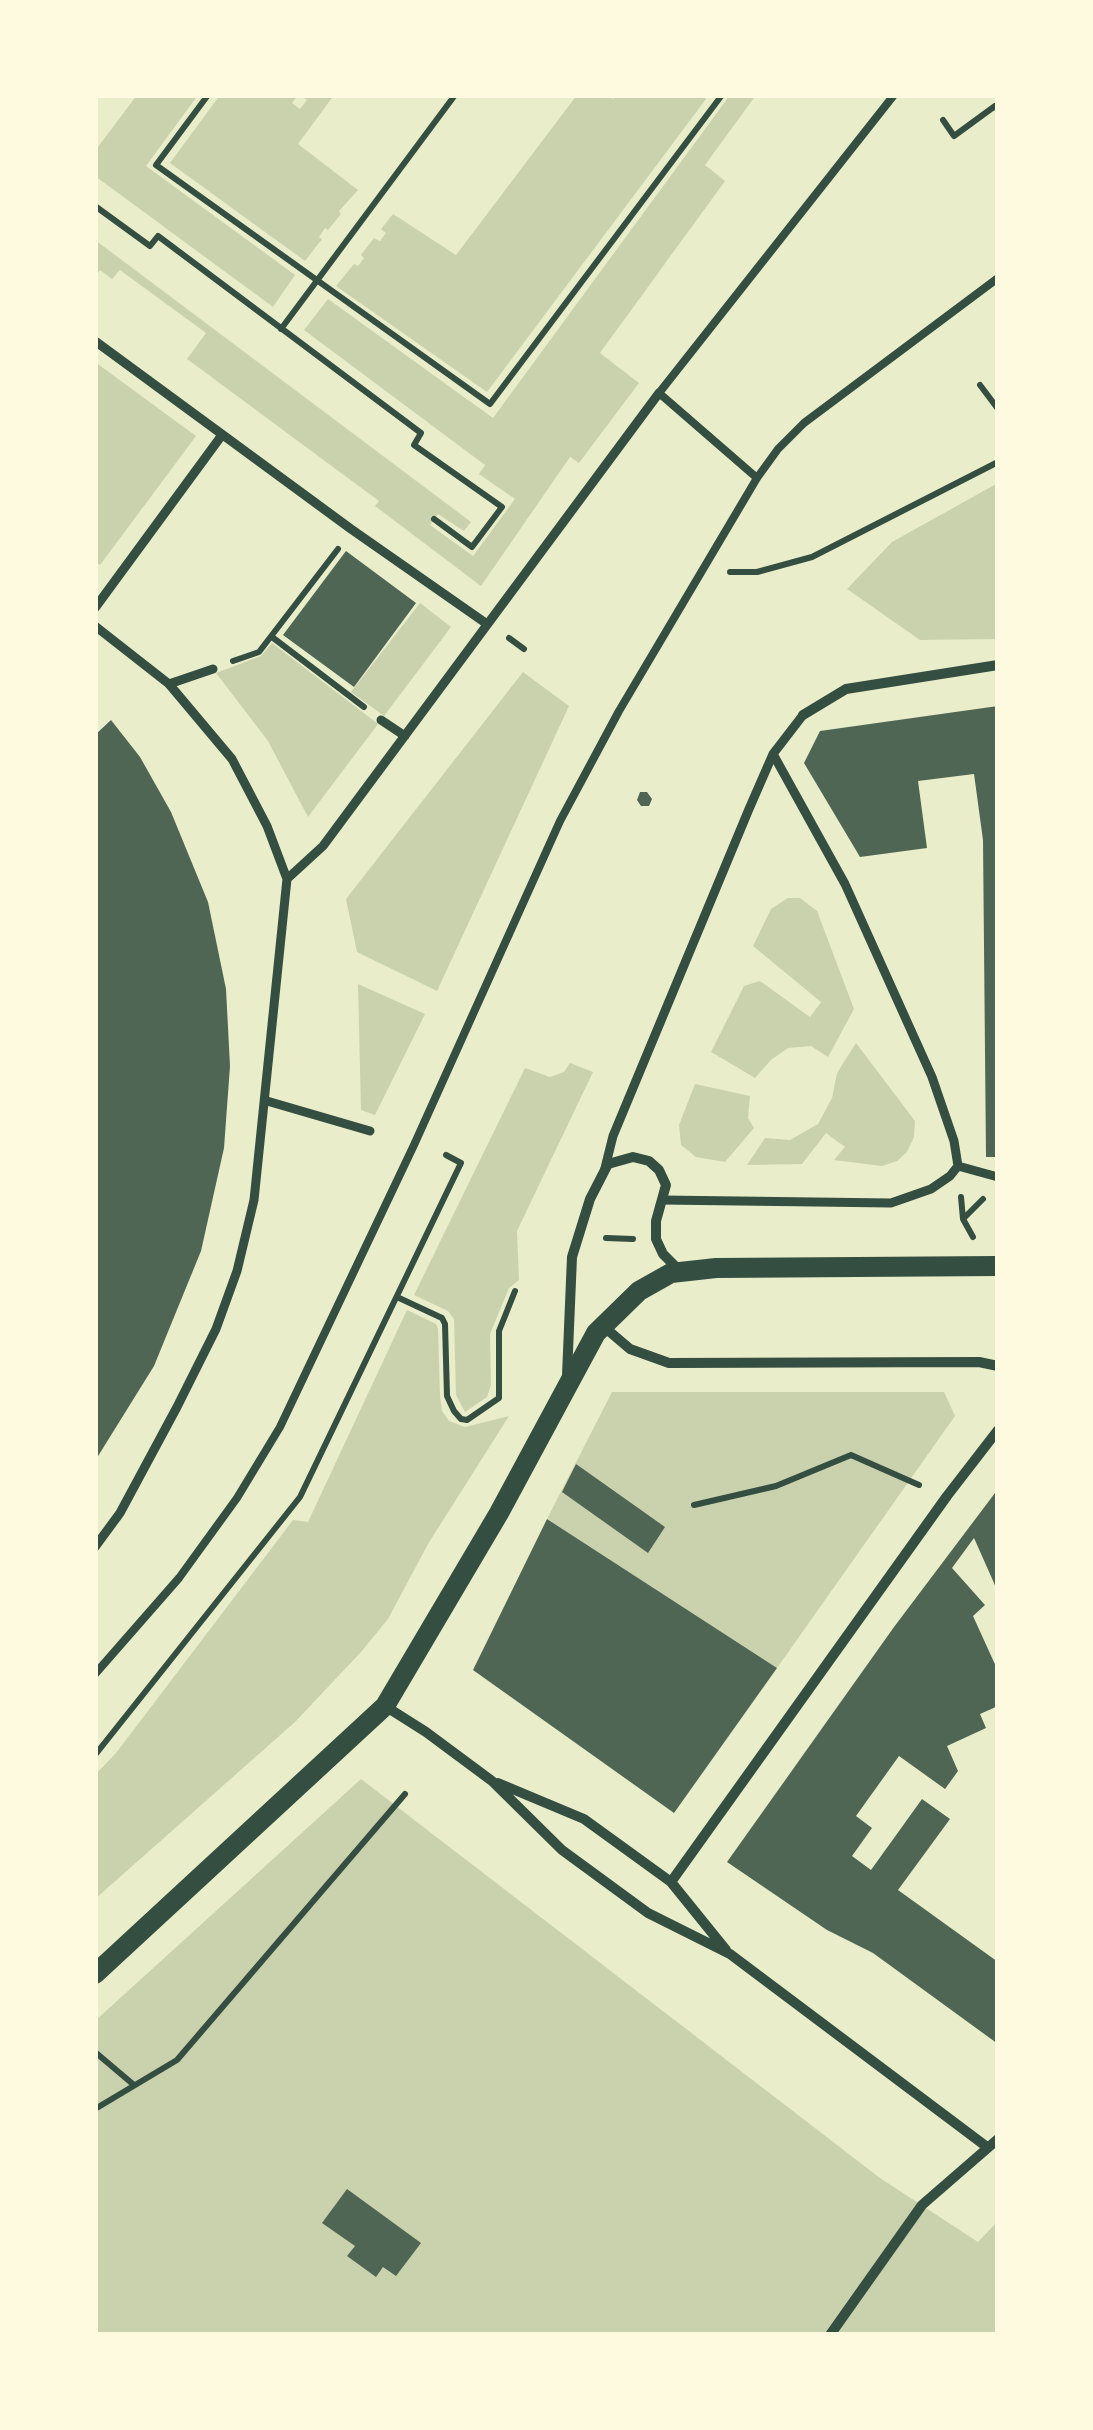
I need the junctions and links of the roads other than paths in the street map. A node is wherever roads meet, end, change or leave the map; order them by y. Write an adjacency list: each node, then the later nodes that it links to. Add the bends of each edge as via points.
1 (894, 95): 4 (lane)
2 (998, 278): 6 (lane, via 804,423)
3 (95, 342): 5 (street)
4 (660, 393): 6 (lane); 8 (street)
5 (222, 435): 7 (street); 8 (street)
6 (757, 478): 31 (lane, via 560,821 280,1427 203,1546)
7 (95, 608)
8 (488, 624): 15 (street)
9 (95, 626): 12 (street)
10 (998, 666): 13 (street, via 846,690)
11 (213, 669): 12 (street)
12 (169, 684): 17 (street, via 232,759)
13 (803, 715): 16 (street)
14 (381, 720): 15 (street)
15 (405, 736): 17 (street, via 324,846)
16 (773, 754): 20 (street, via 844,884 932,1076); 21 (street)
17 (287, 879): 18 (street)
18 (266, 1101): 19 (street); 30 (street, via 254,1200 216,1329 120,1513)
19 (370, 1130)
20 (958, 1166): 22 (street); 23 (street, via 931,1189 891,1203)
21 (605, 1168): 23 (street, via 618,1158 641,1158 660,1170); 28 (street, via 572,1258)
22 (998, 1177)
23 (664, 1195): 25 (street, via 656,1239)
24 (998, 1266): 25 (main road, via 776,1266)
25 (672, 1274): 26 (main road, via 625,1301)
26 (602, 1325): 27 (street, via 630,1349 669,1362); 28 (main road)
27 (998, 1366)
28 (566, 1384): 32 (main road, via 500,1513)
29 (998, 1430): 34 (street)
30 (95, 1547)
31 (95, 1674)
32 (384, 1706): 33 (street); 36 (main road)
33 (492, 1780): 34 (street, via 584,1820); 35 (street, via 562,1850 648,1913)
34 (671, 1882): 35 (street)
35 (730, 1954): 38 (street)
36 (95, 1974)
37 (998, 2139): 38 (street)
38 (986, 2148): 39 (street, via 922,2205)
39 (830, 2335)

